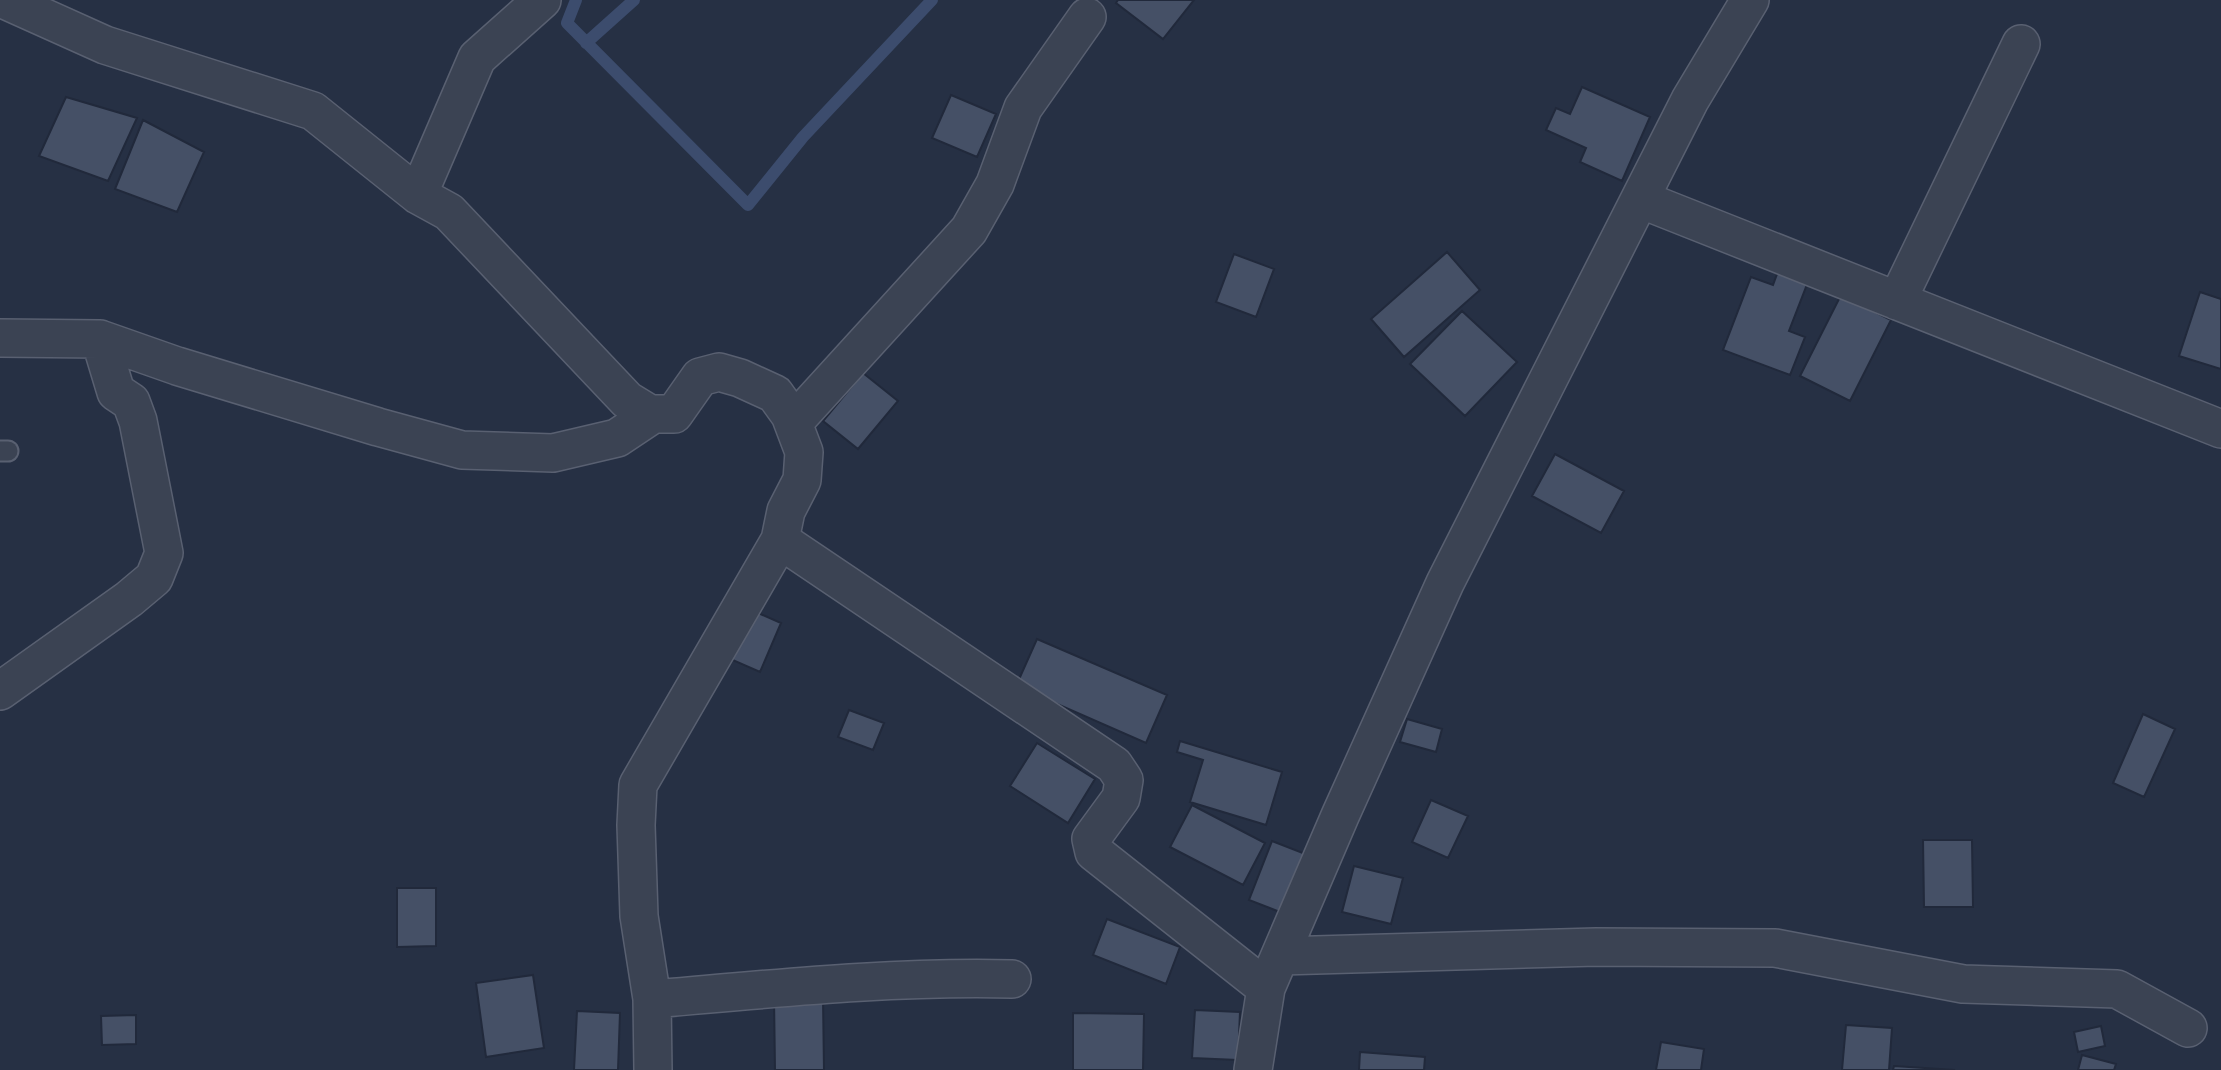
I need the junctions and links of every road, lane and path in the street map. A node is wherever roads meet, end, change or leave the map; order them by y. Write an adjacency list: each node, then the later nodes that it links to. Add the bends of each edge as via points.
1 (5, 0): 6 (street, via 105,45 313,111)
2 (542, 0): 6 (street, via 477,58)
3 (1750, 0): 7 (street, via 1689,100)
4 (1087, 17): 12 (street, via 1023,108 995,184 969,230)
5 (2021, 44): 8 (street)
6 (418, 195): 11 (street, via 449,212 627,400)
7 (1640, 199): 8 (street); 16 (street, via 1445,583)
8 (1897, 301): 13 (street)
9 (0, 338): 10 (street)
10 (100, 339): 11 (street, via 462,450 553,453 617,438); 15 (street, via 116,392 131,401 138,421 164,553 154,578)
11 (653, 414): 12 (street, via 674,414 700,377 719,372 775,394)
12 (793, 423): 14 (street, via 804,453 802,480 786,511)
13 (2221, 429)
14 (780, 540): 16 (street, via 1114,765 1124,780 1121,798 1091,839 1094,852); 18 (street, via 638,785 639,916)
15 (0, 691)
16 (1273, 972): 19 (street, via 1596,947 1775,948 1963,984 2117,989); 21 (street)
17 (1012, 979): 18 (street, via 945,977)
18 (652, 999): 20 (street)
19 (2188, 1028)
20 (653, 1070)
21 (1253, 1070)

